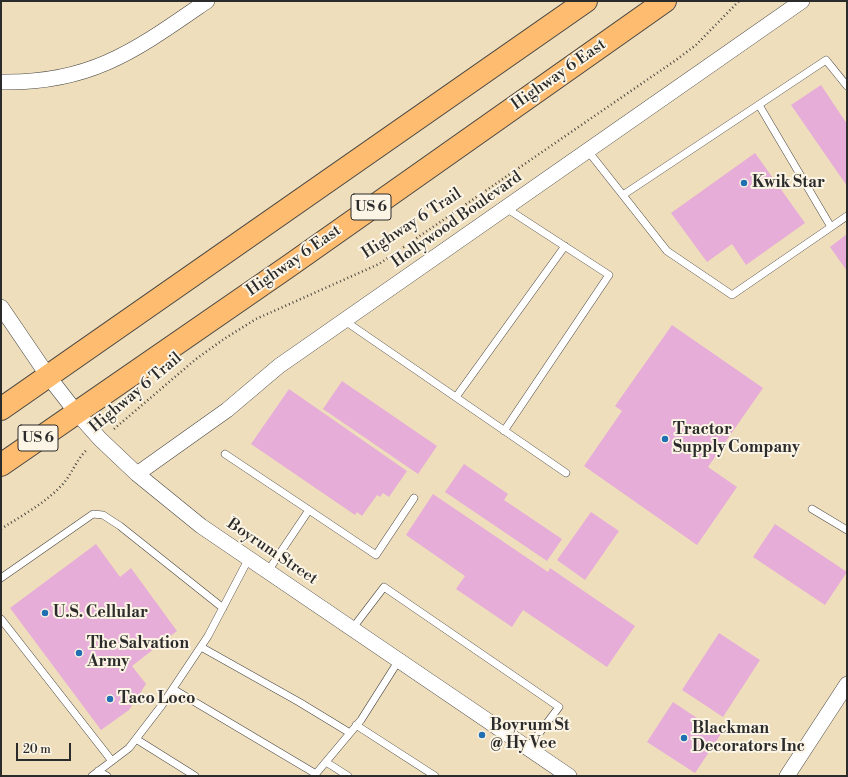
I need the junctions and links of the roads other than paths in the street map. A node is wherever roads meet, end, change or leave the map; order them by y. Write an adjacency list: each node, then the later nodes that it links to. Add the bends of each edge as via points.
1 (207, 1): 5 (street, via 151,40 122,57 90,70 57,79 23,83)
2 (586, 1): 16 (main road, US 6)
3 (665, 1): 19 (main road, Highway 6 East / US 6, via 289,266)
4 (802, 1): 8 (street, Hollywood Boulevard)
5 (1, 82)
6 (847, 86): 7 (lane, via 826,60)
7 (759, 105): 9 (lane); 12 (lane)
8 (588, 150): 9 (lane); 10 (street, Hollywood Boulevard)
9 (623, 195): 12 (lane, via 667,251 732,295)
10 (506, 208): 13 (lane); 15 (street, Hollywood Boulevard)
11 (847, 216): 12 (lane)
12 (831, 227)
13 (565, 246): 17 (lane); 20 (lane, via 609,275)
14 (1, 307): 16 (street, Boyrum Street)
15 (345, 321): 17 (lane); 24 (street, Hollywood Boulevard, via 279,366 227,410)
16 (48, 376): 18 (main road, US 6); 19 (street, Boyrum Street)
17 (456, 397): 20 (lane)
18 (1, 410)
19 (76, 412): 22 (main road, Highway 6 East / US 6); 24 (street, Boyrum Street)
20 (504, 431): 23 (lane)
21 (225, 454): 27 (lane)
22 (1, 465)
23 (566, 473)
24 (137, 474): 29 (street, Boyrum Street, via 201,526)
25 (414, 498): 27 (lane, via 376,555)
26 (812, 508): 28 (lane)
27 (309, 510): 30 (lane)
28 (847, 530)
29 (249, 558): 30 (street, Boyrum Street); 32 (lane)
30 (268, 572): 34 (street, Boyrum Street)
31 (1, 578): 32 (lane, via 93,514 103,515)
32 (223, 608): 35 (lane)
33 (1, 619): 43 (lane)
34 (352, 629): 36 (street, Boyrum Street); 42 (lane, via 384,587 559,707)
35 (201, 647): 38 (lane); 40 (lane)
36 (399, 660): 39 (lane); 42 (street, Boyrum Street)
37 (847, 684): 53 (street)
38 (173, 689): 41 (lane); 46 (lane)
39 (356, 725): 40 (lane); 51 (lane)
40 (350, 733): 44 (lane)
41 (136, 739): 43 (lane); 49 (lane)
42 (528, 748): 52 (street, Boyrum Street)
43 (112, 761): 45 (lane)
44 (326, 762): 46 (lane); 50 (lane)
45 (98, 771): 47 (lane); 48 (lane)
46 (315, 775)
47 (92, 776)
48 (107, 776)
49 (195, 776)
50 (348, 776)
51 (435, 776)
52 (569, 776)
53 (787, 776)

